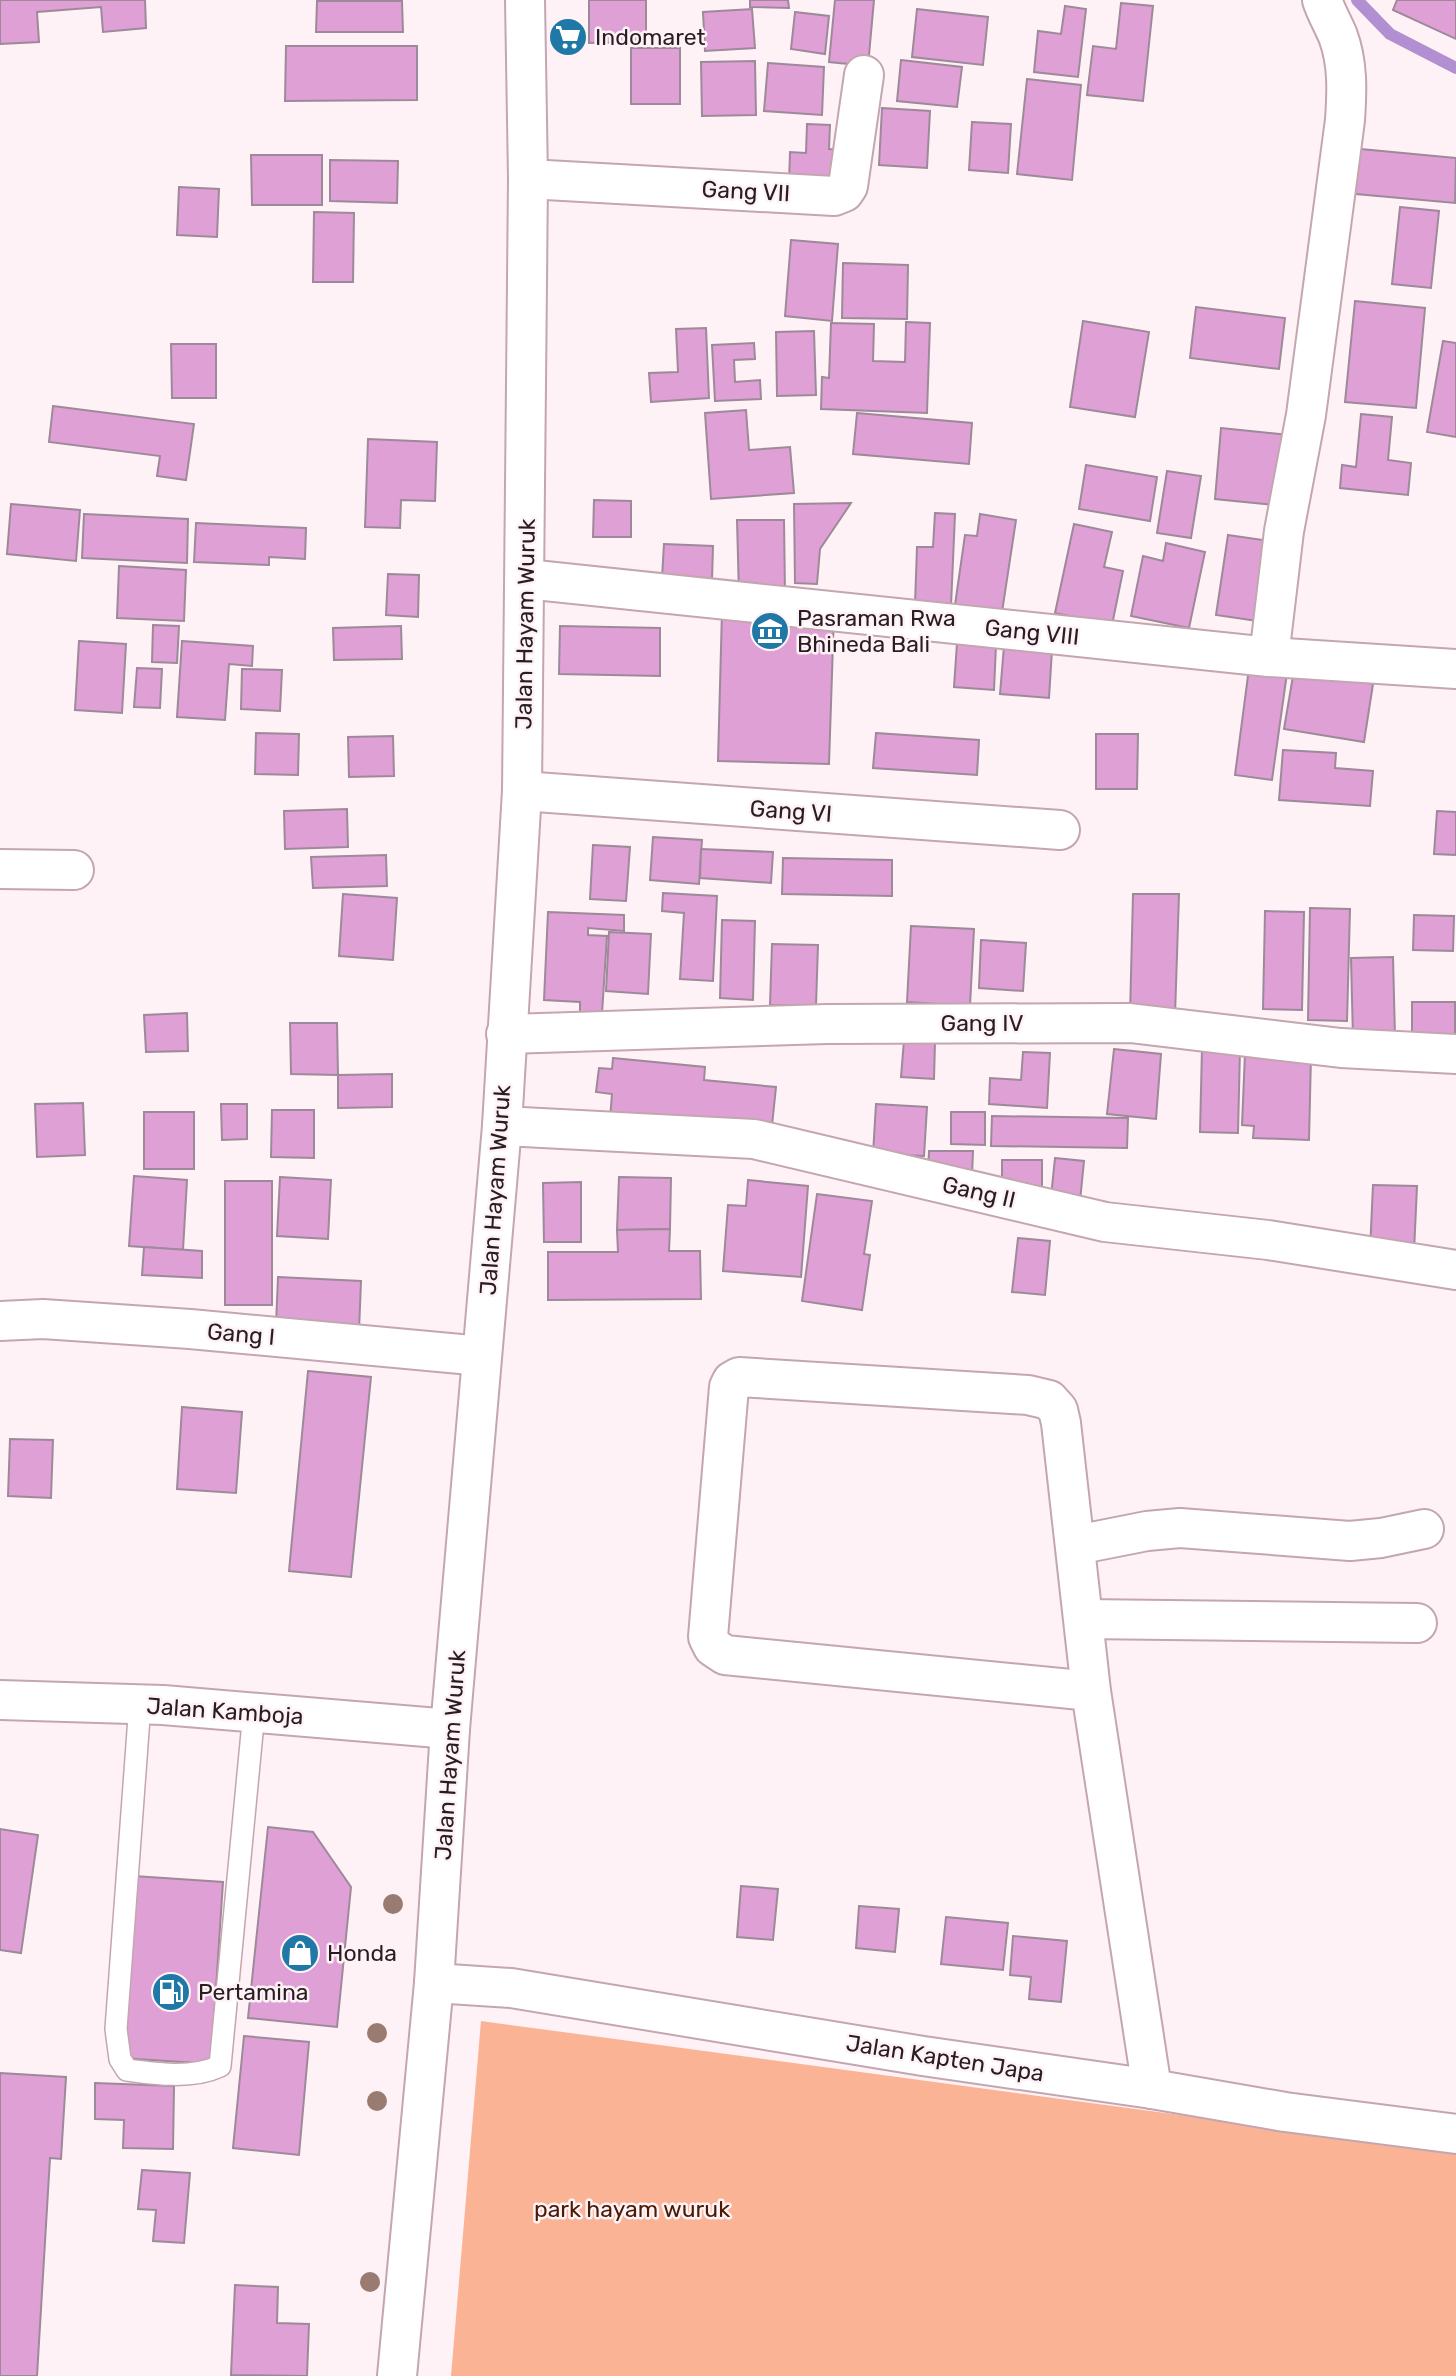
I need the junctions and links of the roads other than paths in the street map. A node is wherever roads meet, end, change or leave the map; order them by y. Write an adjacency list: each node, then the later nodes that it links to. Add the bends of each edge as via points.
1 (524, 0): 4 (street, Jalan Hayam Wuruk)
2 (1322, 0): 6 (street, via 1344,59 1345,120)
3 (864, 75): 4 (street, Gang VII, via 848,186 834,196)
4 (528, 179): 5 (street, Jalan Hayam Wuruk)
5 (526, 579): 6 (street, Gang VIII); 8 (street, Jalan Hayam Wuruk)
6 (1269, 657): 7 (street, Gang VIII)
7 (1456, 669)
8 (522, 791): 9 (street, Gang VI); 12 (street, Jalan Hayam Wuruk)
9 (1060, 830)
10 (0, 869): 11 (street)
11 (74, 870)
12 (506, 1034): 13 (street, Gang IV, via 827,1024 1130,1023 1341,1048); 14 (street, Jalan Hayam Wuruk)
13 (1456, 1054)
14 (502, 1126): 15 (street, Gang II, via 754,1139 1105,1222 1268,1240); 17 (street, Jalan Hayam Wuruk)
15 (1456, 1270)
16 (0, 1321): 17 (street, Gang I, via 190,1329)
17 (482, 1356): 26 (street, Jalan Hayam Wuruk)
18 (1424, 1529): 19 (street, via 1350,1541 1181,1528)
19 (1076, 1545): 20 (street); 22 (street, via 1061,1423 1049,1400 739,1377 729,1387 708,1637 713,1647 725,1655)
20 (1084, 1619): 21 (street); 22 (street)
21 (1417, 1623)
22 (1091, 1691): 28 (street)
23 (0, 1700): 24 (street, Jalan Kamboja)
24 (140, 1704): 25 (street, Jalan Kamboja); 25 (lane, via 116,2029 120,2059 127,2070 140,2072 181,2074 220,2066)
25 (254, 1712): 26 (street, Jalan Kamboja)
26 (450, 1729): 27 (street, Jalan Hayam Wuruk)
27 (435, 1983): 28 (street, Jalan Kapten Japa, via 510,1988 910,2054); 30 (street, Jalan Hayam Wuruk)
28 (1152, 2088): 29 (street, Jalan Kapten Japa, via 1285,2112)
29 (1456, 2134)
30 (397, 2376)

